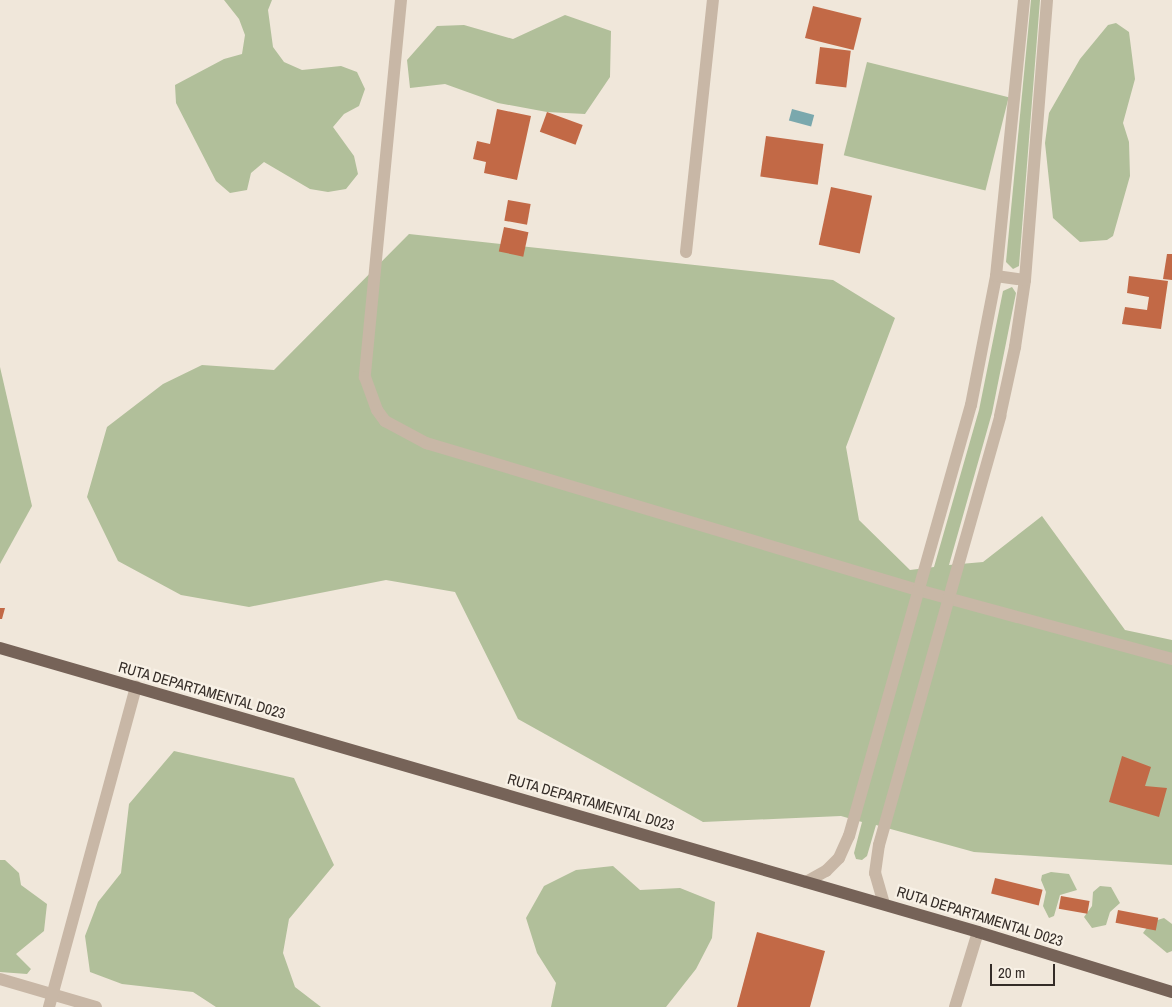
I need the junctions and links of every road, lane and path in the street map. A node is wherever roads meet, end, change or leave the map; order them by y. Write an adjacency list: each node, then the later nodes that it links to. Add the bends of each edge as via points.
1 (401, 0): 8 (street, via 365,377 373,403 385,421 426,443)
2 (713, 0): 5 (street)
3 (1024, 0): 6 (street)
4 (1047, 0): 7 (street)
5 (686, 252)
6 (996, 276): 7 (street); 8 (street, via 971,404)
7 (1025, 280): 9 (street, via 1000,416)
8 (918, 590): 9 (street); 13 (street, via 845,848 826,871)
9 (949, 598): 11 (street); 14 (street, via 875,860 877,885)
10 (0, 648): 12 (main road, RUTA DEPARTAMENTAL D023)
11 (1172, 659)
12 (136, 687): 13 (main road, RUTA DEPARTAMENTAL D023); 18 (street)
13 (806, 882): 14 (main road, RUTA DEPARTAMENTAL D023)
14 (884, 904): 15 (main road, RUTA DEPARTAMENTAL D023)
15 (978, 932): 17 (main road, RUTA DEPARTAMENTAL D023); 21 (street)
16 (0, 979): 18 (street)
17 (1172, 992)
18 (53, 994): 19 (street); 20 (street)
19 (49, 1007)
20 (96, 1007)
21 (955, 1007)

